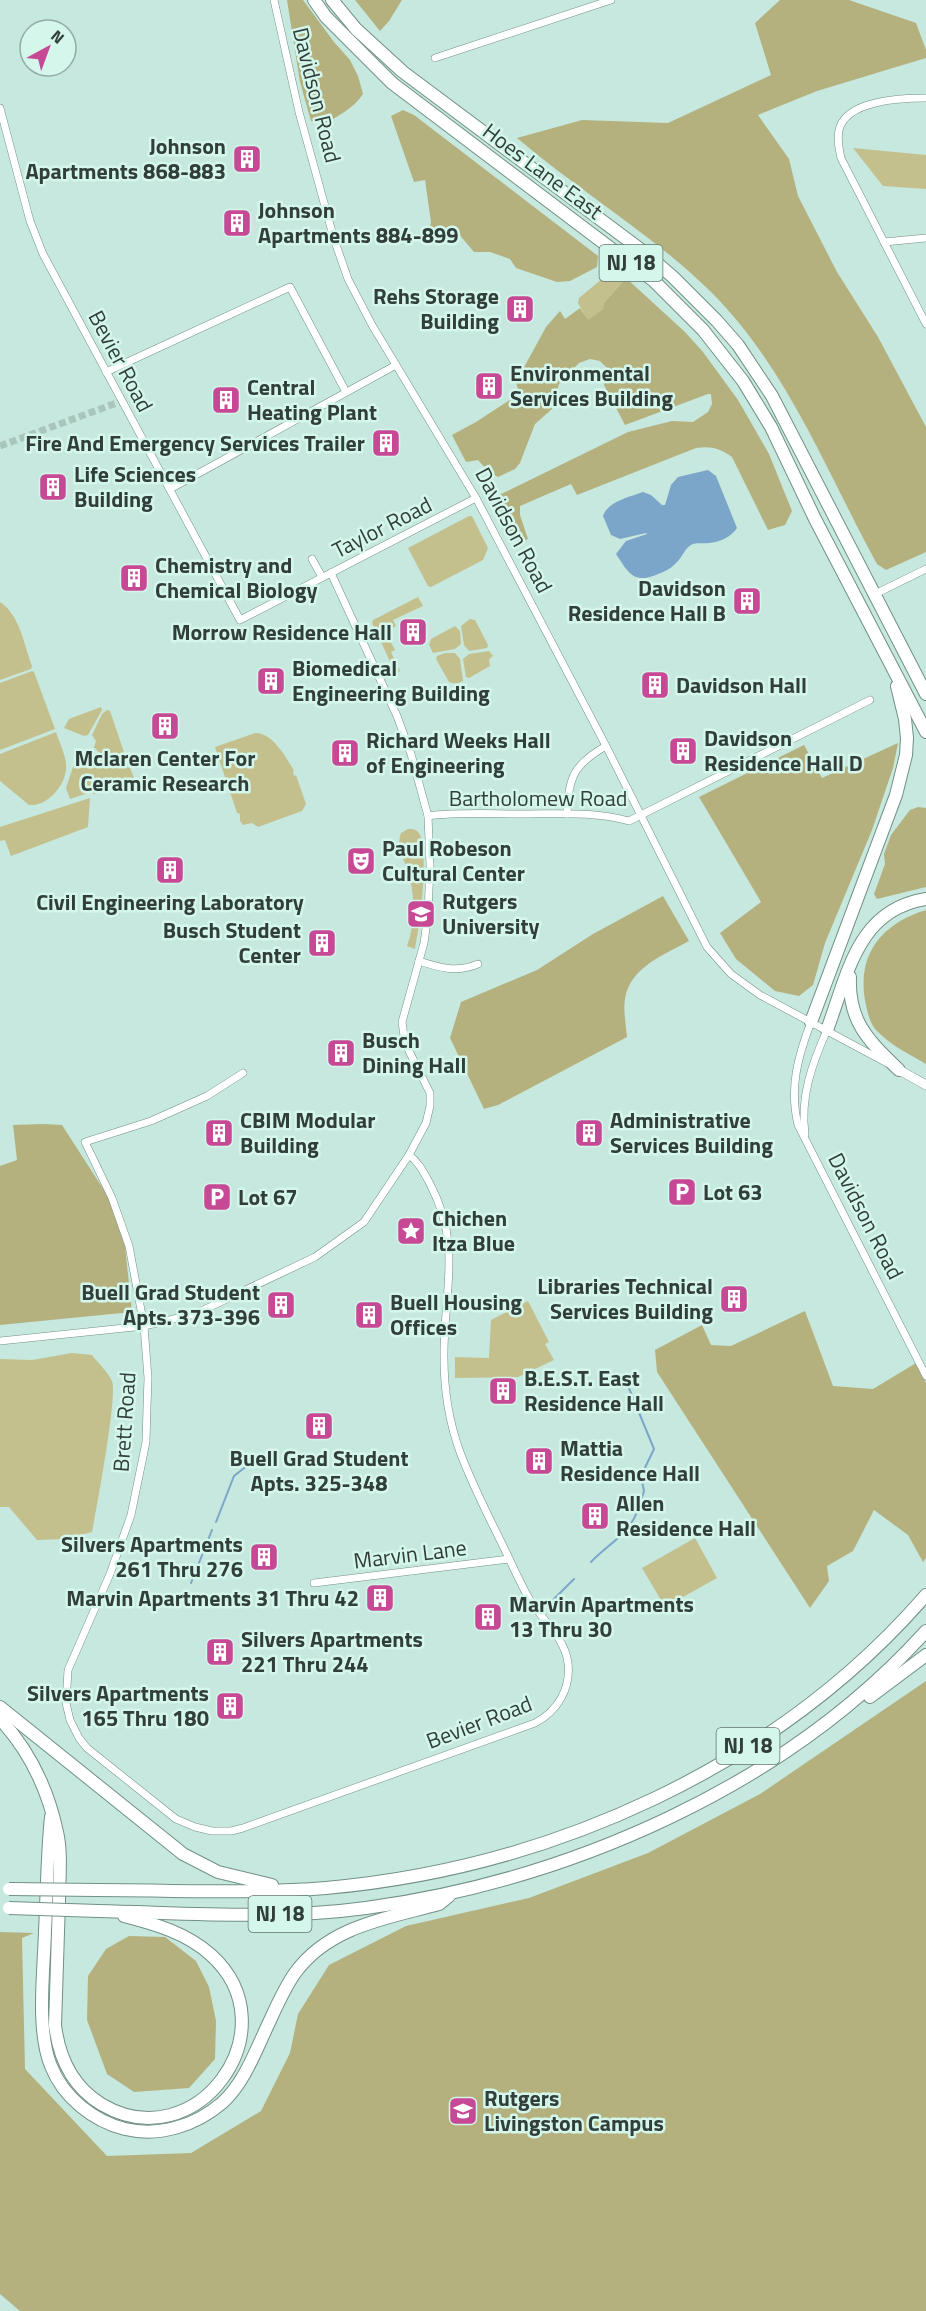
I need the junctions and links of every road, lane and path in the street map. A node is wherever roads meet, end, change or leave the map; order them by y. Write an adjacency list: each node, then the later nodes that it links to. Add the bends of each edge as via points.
1 (274, 0): 11 (street, Davidson Road, via 299,112 334,239 348,279)
2 (314, 0): 22 (highway, Hoes Lane East / NJ 18, via 326,17 392,82 645,275 703,330 743,381 771,427)
3 (332, 0): 20 (highway, Hoes Lane East / NJ 18, via 356,29 403,72 644,252 717,321 772,396)
4 (611, 0): 5 (street)
5 (435, 58)
6 (926, 98): 9 (street, via 865,105 849,114 840,128 841,158)
7 (0, 108): 12 (street, Bevier Road, via 35,237)
8 (926, 238): 9 (street)
9 (884, 242): 10 (street)
10 (926, 324)
11 (396, 365): 13 (street); 15 (street, Davidson Road)
12 (106, 372): 13 (street, via 290,286); 14 (street, Bevier Road)
13 (346, 392): 14 (street)
14 (170, 489): 21 (street, Bevier Road)
15 (476, 498): 18 (street, Taylor Road); 26 (street, Davidson Road)
16 (312, 559): 19 (street)
17 (926, 569): 20 (street)
18 (331, 573): 19 (street, Taylor Road); 29 (street, via 390,697)
19 (322, 578): 21 (street, Taylor Road)
20 (875, 594): 23 (highway, NJ 18)
21 (240, 620)
22 (877, 637): 25 (highway, NJ 18); 34 (highway, via 898,689 905,719 906,755 896,795)
23 (926, 694)
24 (870, 700): 28 (street, Bartholomew Road)
25 (926, 732)
26 (606, 746): 27 (street, via 582,761 573,774); 28 (street, Davidson Road)
27 (567, 814): 28 (street, Bartholomew Road, via 629,821); 29 (street, Bartholomew Road)
28 (639, 815): 34 (street, Davidson Road, via 716,959 760,995)
29 (428, 816): 31 (street, Bartholomew Road, via 430,891)
30 (926, 899): 33 (highway, via 894,909 876,921 865,934)
31 (419, 961): 32 (street, via 447,970); 40 (street, Bartholomew Road, via 402,1032 427,1084 430,1106 426,1123)
32 (478, 964)
33 (850, 967): 35 (highway); 36 (highway, via 855,1019)
34 (811, 1022): 35 (street, Davidson Road); 39 (street, Davidson Road, via 795,1069 798,1125)
35 (828, 1030): 36 (street, Davidson Road); 39 (street, Davidson Road, via 808,1080 803,1111)
36 (899, 1070): 38 (main road, Davidson Road)
37 (243, 1073): 41 (street, Brett Road, via 207,1096 151,1121 85,1142 112,1198 129,1246)
38 (926, 1085)
39 (806, 1137): 43 (street, Davidson Road)
40 (409, 1155): 41 (street, Bartholomew Road, via 364,1222 315,1257 195,1314); 44 (street, Bevier Road, via 416,1160 435,1194 448,1240 450,1278 444,1359 453,1430 482,1505)
41 (144, 1326): 42 (street, Bartholomew Road); 49 (street, Brett Road, via 148,1378 146,1442 132,1513 68,1670)
42 (0, 1341)
43 (926, 1376)
44 (509, 1559): 45 (street, Marvin Lane); 49 (street, Bevier Road, via 528,1598 566,1654 567,1684 553,1710 536,1723 243,1828 204,1830 171,1815 87,1748 74,1729)
45 (314, 1583)
46 (926, 1595): 55 (highway, NJ 18, via 872,1652 807,1707 733,1756 648,1801 578,1831 491,1858 402,1878)
47 (926, 1631): 52 (highway, NJ 18, via 874,1684)
48 (926, 1655): 52 (highway, via 856,1708)
49 (66, 1702)
50 (0, 1707): 55 (highway, via 199,1864)
51 (0, 1719): 53 (highway, via 30,1759)
52 (827, 1721): 56 (highway, NJ 18, via 735,1782 656,1824 559,1863)
53 (51, 1813): 56 (highway, via 45,2047 55,2075 77,2103 106,2123 129,2130 170,2130 198,2120 222,2102 244,2073 290,1980 325,1943 358,1926 439,1904); 58 (highway, via 58,1833 60,1870 55,2025 64,2063 84,2091 107,2108 141,2117 176,2113 203,2099 229,2072 242,2034 237,1996 221,1965 198,1945 154,1924)
54 (5, 1889): 55 (highway, NJ 18, bridge)
55 (294, 1890)
56 (453, 1893): 58 (highway, NJ 18, via 365,1908 288,1914)
57 (4, 1908): 58 (highway, NJ 18, bridge)
58 (102, 1911)

